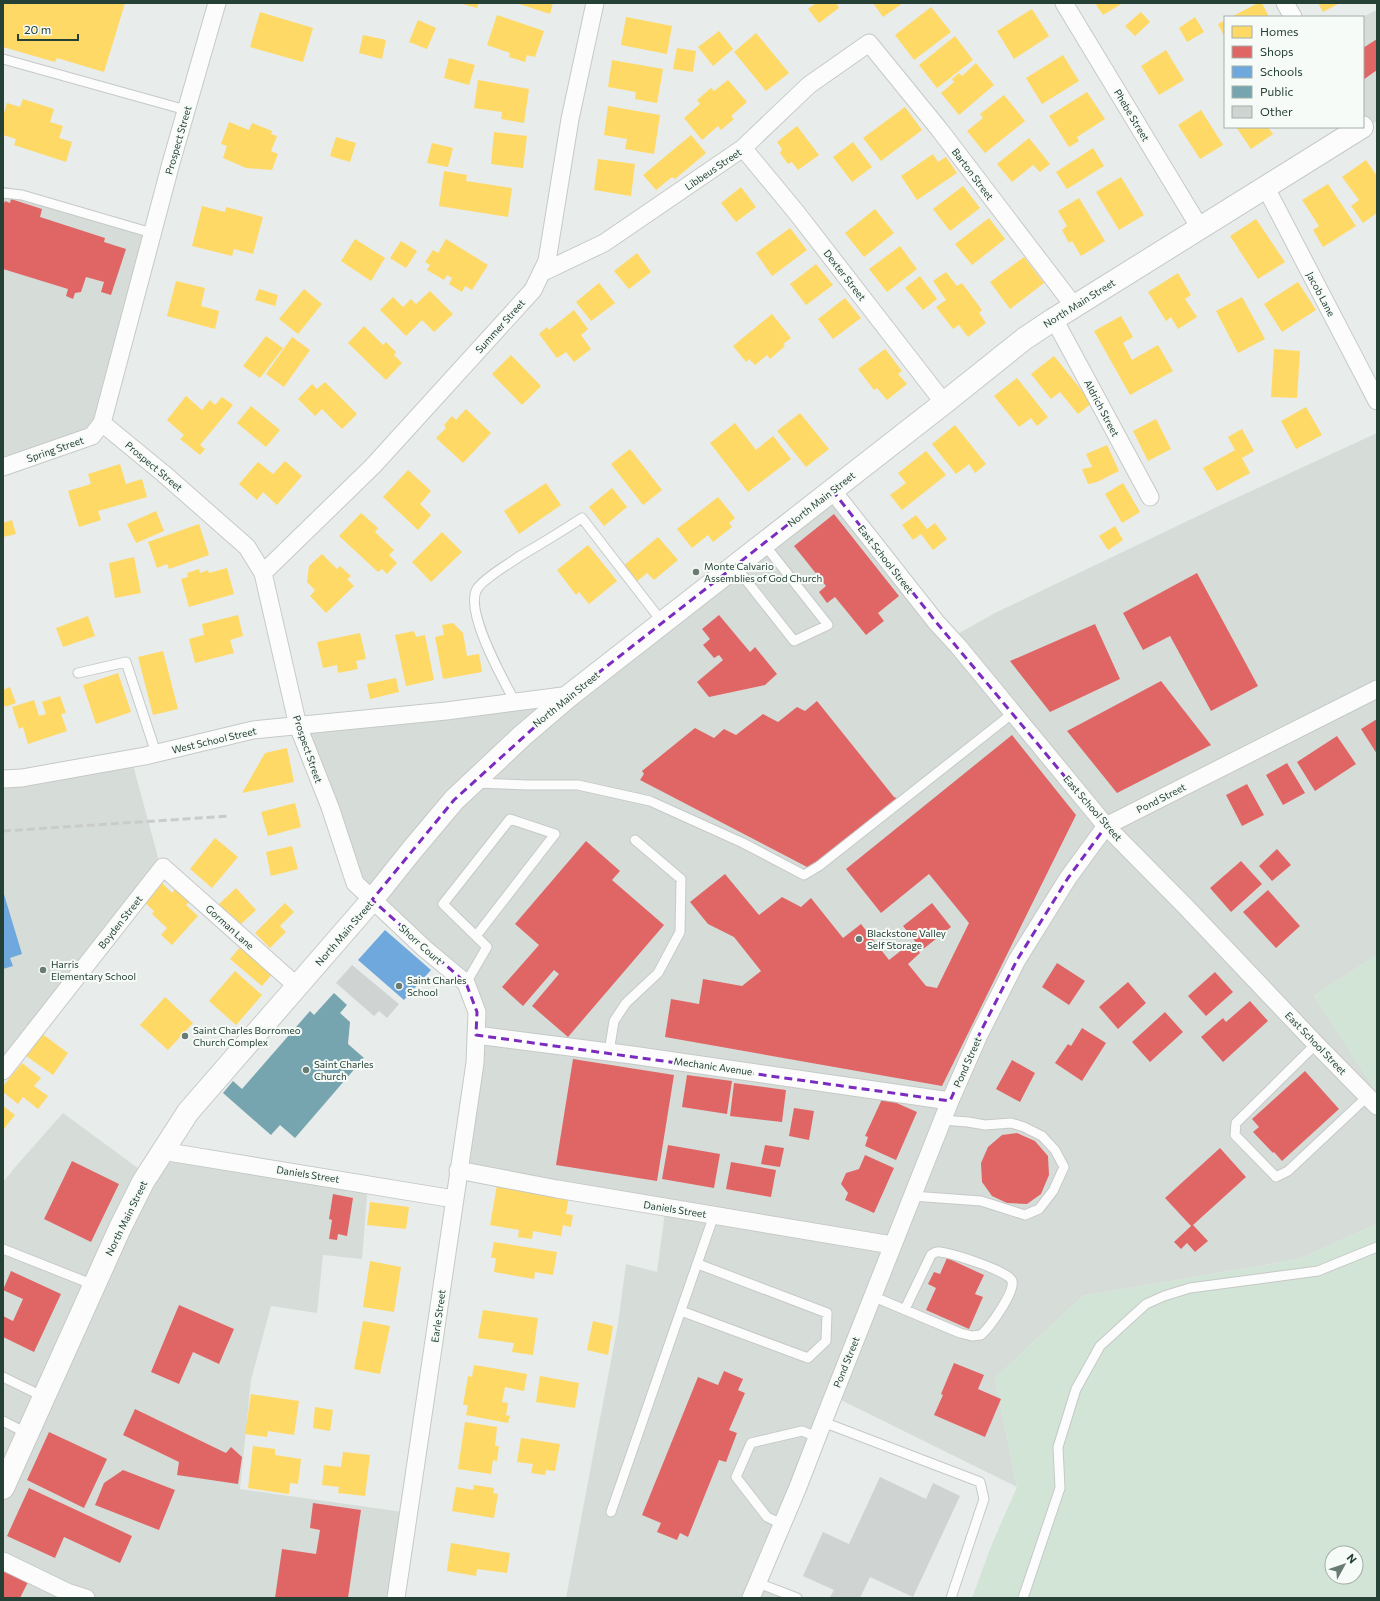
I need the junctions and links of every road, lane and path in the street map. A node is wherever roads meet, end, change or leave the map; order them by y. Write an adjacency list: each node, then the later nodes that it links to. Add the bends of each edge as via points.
1 (216, 3): 8 (street, Prospect Street)
2 (595, 3): 17 (street, Summer Street, via 570,119 547,261)
3 (1064, 3): 15 (street, Phebe Street)
4 (1285, 3): 5 (street)
5 (1292, 16)
6 (869, 43): 12 (street, Libbeus Street, via 809,85); 18 (street, Barton Street, via 939,129)
7 (3, 58): 8 (lane)
8 (186, 110): 16 (street, Prospect Street)
9 (1377, 118): 10 (street, North Main Street)
10 (1364, 124)
11 (1356, 128): 13 (street, North Main Street)
12 (744, 148): 17 (street, Libbeus Street, via 604,243); 21 (street, Dexter Street)
13 (1266, 188): 15 (street, North Main Street); 20 (street, Jacob Lane)
14 (3, 194): 16 (lane, via 22,195)
15 (1200, 228): 18 (street, North Main Street)
16 (152, 233): 22 (street, Prospect Street)
17 (541, 273): 28 (street, Summer Street, via 533,290 373,466)
18 (1074, 306): 19 (street, North Main Street)
19 (1054, 319): 21 (street, North Main Street, via 1024,339); 25 (street, Aldrich Street)
20 (1377, 401)
21 (944, 403): 24 (street, North Main Street)
22 (102, 423): 23 (street, Spring Street, via 92,436); 28 (street, Prospect Street, via 248,547)
23 (3, 467)
24 (832, 490): 26 (street, North Main Street); 34 (street, East School Street, via 936,622)
25 (1150, 497)
26 (764, 544): 27 (street, North Main Street); 27 (lane, via 828,625 794,641)
27 (735, 566): 29 (street, North Main Street)
28 (263, 573): 35 (street, Prospect Street)
29 (663, 623): 32 (street, North Main Street); 33 (lane, via 582,518 494,572 476,590 476,619 490,654)
30 (78, 673): 36 (lane, via 126,662)
31 (1377, 689): 39 (street, Pond Street)
32 (570, 695): 33 (street, West School Street); 38 (street, North Main Street)
33 (515, 702): 35 (street, West School Street)
34 (1013, 713): 38 (lane, via 819,866 804,875 743,842 650,801 578,785); 39 (street, East School Street)
35 (298, 726): 36 (street, West School Street, via 252,730); 42 (street, Prospect Street, via 330,807 355,883)
36 (156, 753): 37 (street, West School Street, via 22,778)
37 (3, 779)
38 (472, 783): 42 (street, North Main Street, via 450,805)
39 (1106, 826): 47 (street, East School Street); 50 (street, Pond Street, via 1068,878 1017,960 979,1034)
40 (635, 840): 48 (lane, via 681,879 680,932 658,973 626,1003 614,1021)
41 (163, 867): 45 (street, Gorman Lane); 49 (street, Boyden Street)
42 (372, 900): 44 (street, Shorr Court); 45 (street, North Main Street)
43 (476, 936): 43 (lane, via 443,904 510,818 555,834); 44 (lane, via 488,946)
44 (466, 983): 46 (street, Shorr Court, via 477,1012)
45 (298, 987): 53 (street, North Main Street, via 197,1101)
46 (476, 1035): 48 (street, Mechanic Avenue); 54 (street, Earle Street, via 475,1063)
47 (1316, 1044): 51 (street, East School Street); 51 (lane, via 1236,1123 1235,1135 1276,1177 1288,1171)
48 (609, 1052): 50 (street, Mechanic Avenue)
49 (3, 1071)
50 (950, 1101): 52 (street, Pond Street)
51 (1372, 1101)
52 (942, 1120): 55 (street, Pond Street); 55 (lane, via 985,1125 1011,1123 1024,1127 1042,1136 1055,1150 1064,1167 1039,1209 1025,1215 981,1202)
53 (162, 1150): 56 (street, Daniels Street); 62 (street, North Main Street, via 143,1182)
54 (458, 1170): 56 (street, Earle Street); 57 (street, Daniels Street)
55 (912, 1196): 58 (street, Pond Street)
56 (454, 1199): 77 (street, Earle Street)
57 (714, 1215): 58 (street, Daniels Street); 61 (lane)
58 (892, 1245): 63 (street, Pond Street)
59 (1377, 1247): 80 (lane, via 1318,1272 1190,1288 1164,1296 1146,1304 1100,1346 1076,1389 1058,1447 1060,1488)
60 (3, 1249): 62 (lane)
61 (698, 1264): 65 (lane); 65 (lane, via 827,1313 826,1341 808,1358)
62 (94, 1285): 67 (street, North Main Street)
63 (872, 1296): 64 (lane); 69 (street, Pond Street)
64 (905, 1310): 64 (lane, via 931,1255 937,1251 1002,1272 1013,1281 998,1316 981,1335 960,1333)
65 (681, 1311): 72 (lane)
66 (3, 1377): 67 (lane)
67 (44, 1397): 70 (street, North Main Street)
68 (3, 1421): 70 (lane)
69 (820, 1429): 73 (street, Pond Street); 73 (lane, via 751,1443 736,1477 767,1517); 79 (lane, via 980,1482 984,1499)
70 (28, 1434): 71 (street, North Main Street)
71 (3, 1488)
72 (611, 1512)
73 (782, 1524): 75 (street, Pond Street)
74 (3, 1561): 76 (street, via 67,1592)
75 (755, 1590): 78 (lane)
76 (86, 1598)
77 (396, 1598)
78 (797, 1598)
79 (951, 1598)
80 (1022, 1598)

